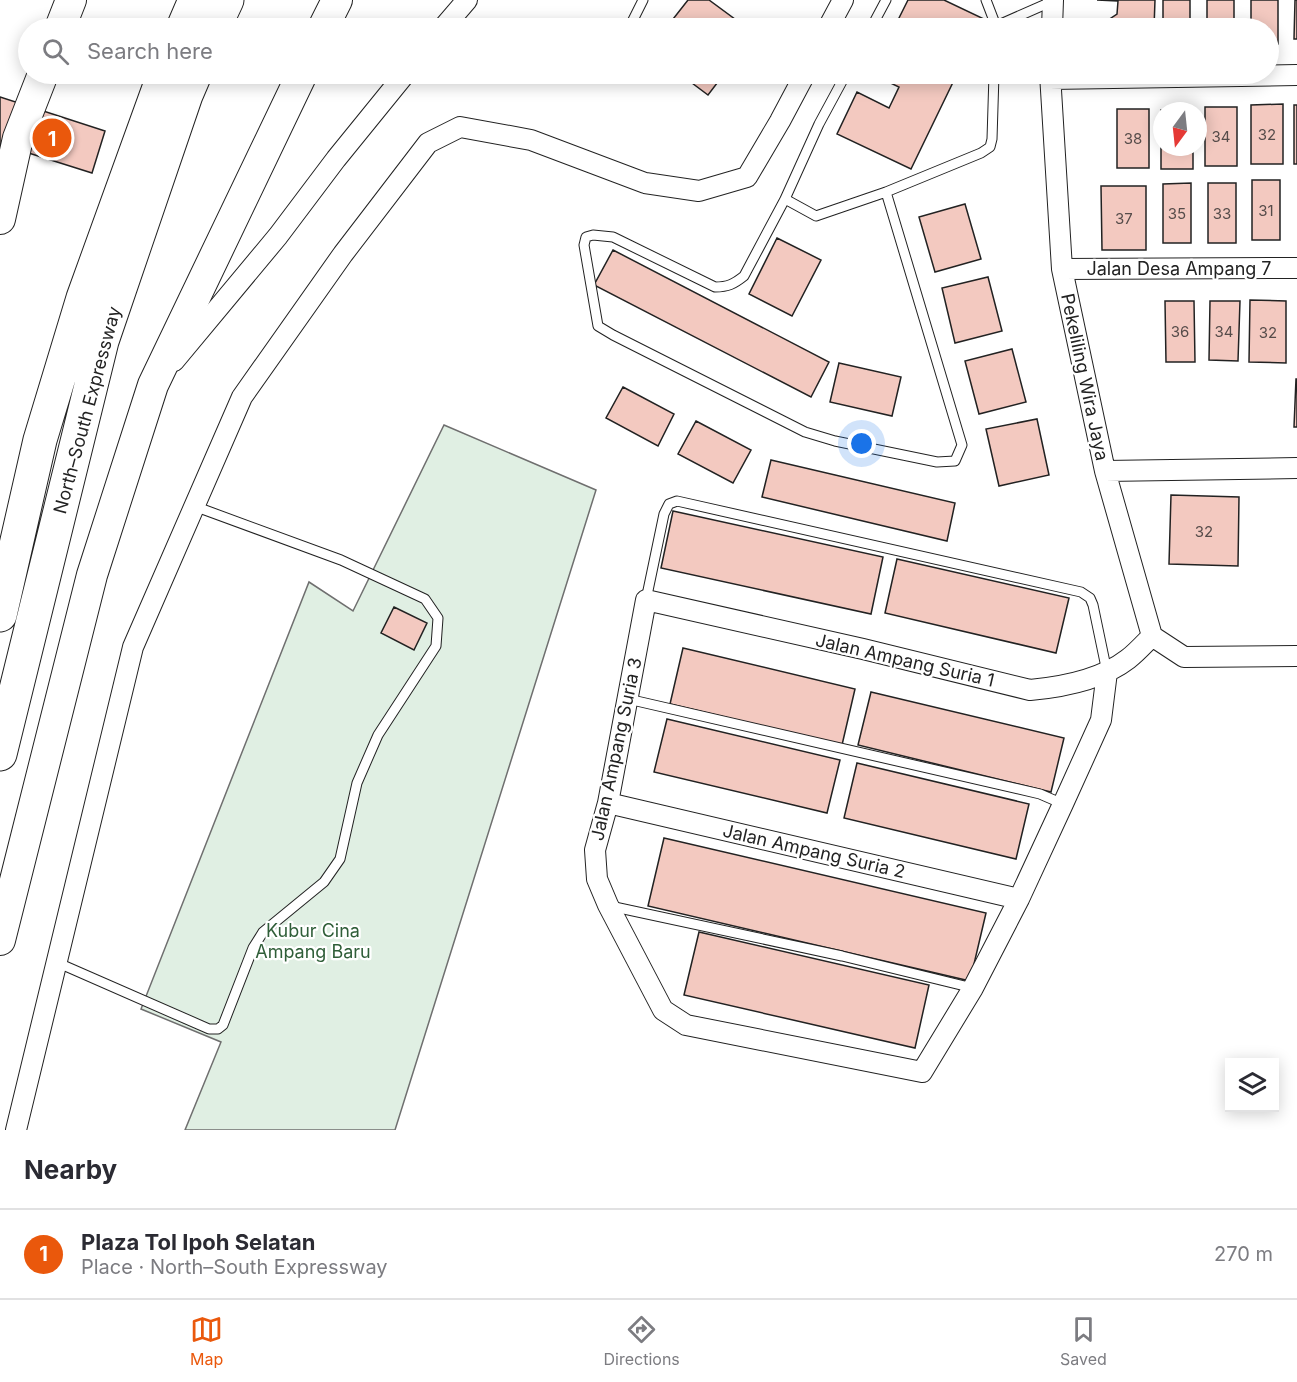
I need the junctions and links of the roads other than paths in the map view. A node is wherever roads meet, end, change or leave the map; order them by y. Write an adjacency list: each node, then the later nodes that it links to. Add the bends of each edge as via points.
1 (71, 0): 11 (main road)
2 (195, 0): 12 (highway)
3 (227, 0): 13 (highway)
4 (337, 0): 14 (main road)
5 (467, 0): 15 (street)
6 (643, 0): 16 (lane)
7 (843, 0): 17 (street)
8 (886, 0): 18 (lane)
9 (986, 0): 19 (lane)
10 (1053, 1): 20 (lane); 21 (street)
11 (64, 18)
12 (187, 18)
13 (219, 18)
14 (328, 18)
15 (452, 18)
16 (634, 18)
17 (833, 18)
18 (876, 18)
19 (993, 18)
20 (1016, 18)
21 (1052, 18)
22 (1279, 75): 23 (street)
23 (1297, 75)
24 (39, 84): 35 (main road, via 18,138)
25 (160, 84): 43 (highway, North–South Expressway, via 83,298 40,440)
26 (190, 84): 48 (highway, North–South Expressway, via 102,341)
27 (297, 84): 38 (main road)
28 (399, 84): 38 (street)
29 (800, 84): 41 (street, via 747,177 699,191 645,183 531,140 460,127 428,143 242,397)
30 (841, 84): 34 (lane)
31 (994, 84): 33 (lane, via 990,147)
32 (1050, 84): 37 (street, Pekeliling Wira Jaya)
33 (886, 192): 34 (lane, via 816,216); 34 (lane, via 962,445 955,461 937,462 804,432 598,326 584,245 586,237 613,237 715,287 725,287 744,276)
34 (785, 199)
35 (0, 219)
36 (1297, 267): 37 (street, Jalan Desa Ampang 7)
37 (1062, 269): 40 (street, Pekeliling Wira Jaya)
38 (153, 385): 53 (main road, via 92,575)
39 (1297, 468): 40 (street)
40 (1105, 471): 44 (street, Pekeliling Wira Jaya)
41 (194, 506): 54 (street, via 133,646); 54 (lane, via 341,560 425,599 438,618 436,646 378,735 357,783 339,859 324,882 263,932 223,1025 209,1029)
42 (646, 600): 46 (street, Jalan Ampang Suria 1, via 1030,690 1058,688); 46 (lane, via 664,514 669,504 677,501 1081,592 1093,605); 47 (street, Jalan Ampang Suria 3)
43 (0, 615)
44 (1152, 636): 45 (street, via 1184,657); 46 (street, Jalan Ampang Suria 1)
45 (1297, 656)
46 (1107, 672): 50 (street, via 1101,720)
47 (628, 699): 49 (street, Jalan Ampang Suria 3); 50 (lane, via 1040,794)
48 (0, 754)
49 (608, 803): 51 (street, Jalan Ampang Suria 2); 52 (street, Jalan Ampang Suria 3, via 596,850 597,879)
50 (1063, 804): 51 (street)
51 (1019, 899): 55 (street)
52 (608, 905): 55 (lane); 55 (street, Jalan Ampang Suria 3, via 663,1010 686,1025 922,1072)
53 (0, 940)
54 (56, 962): 56 (street)
55 (973, 988)
56 (16, 1130)

